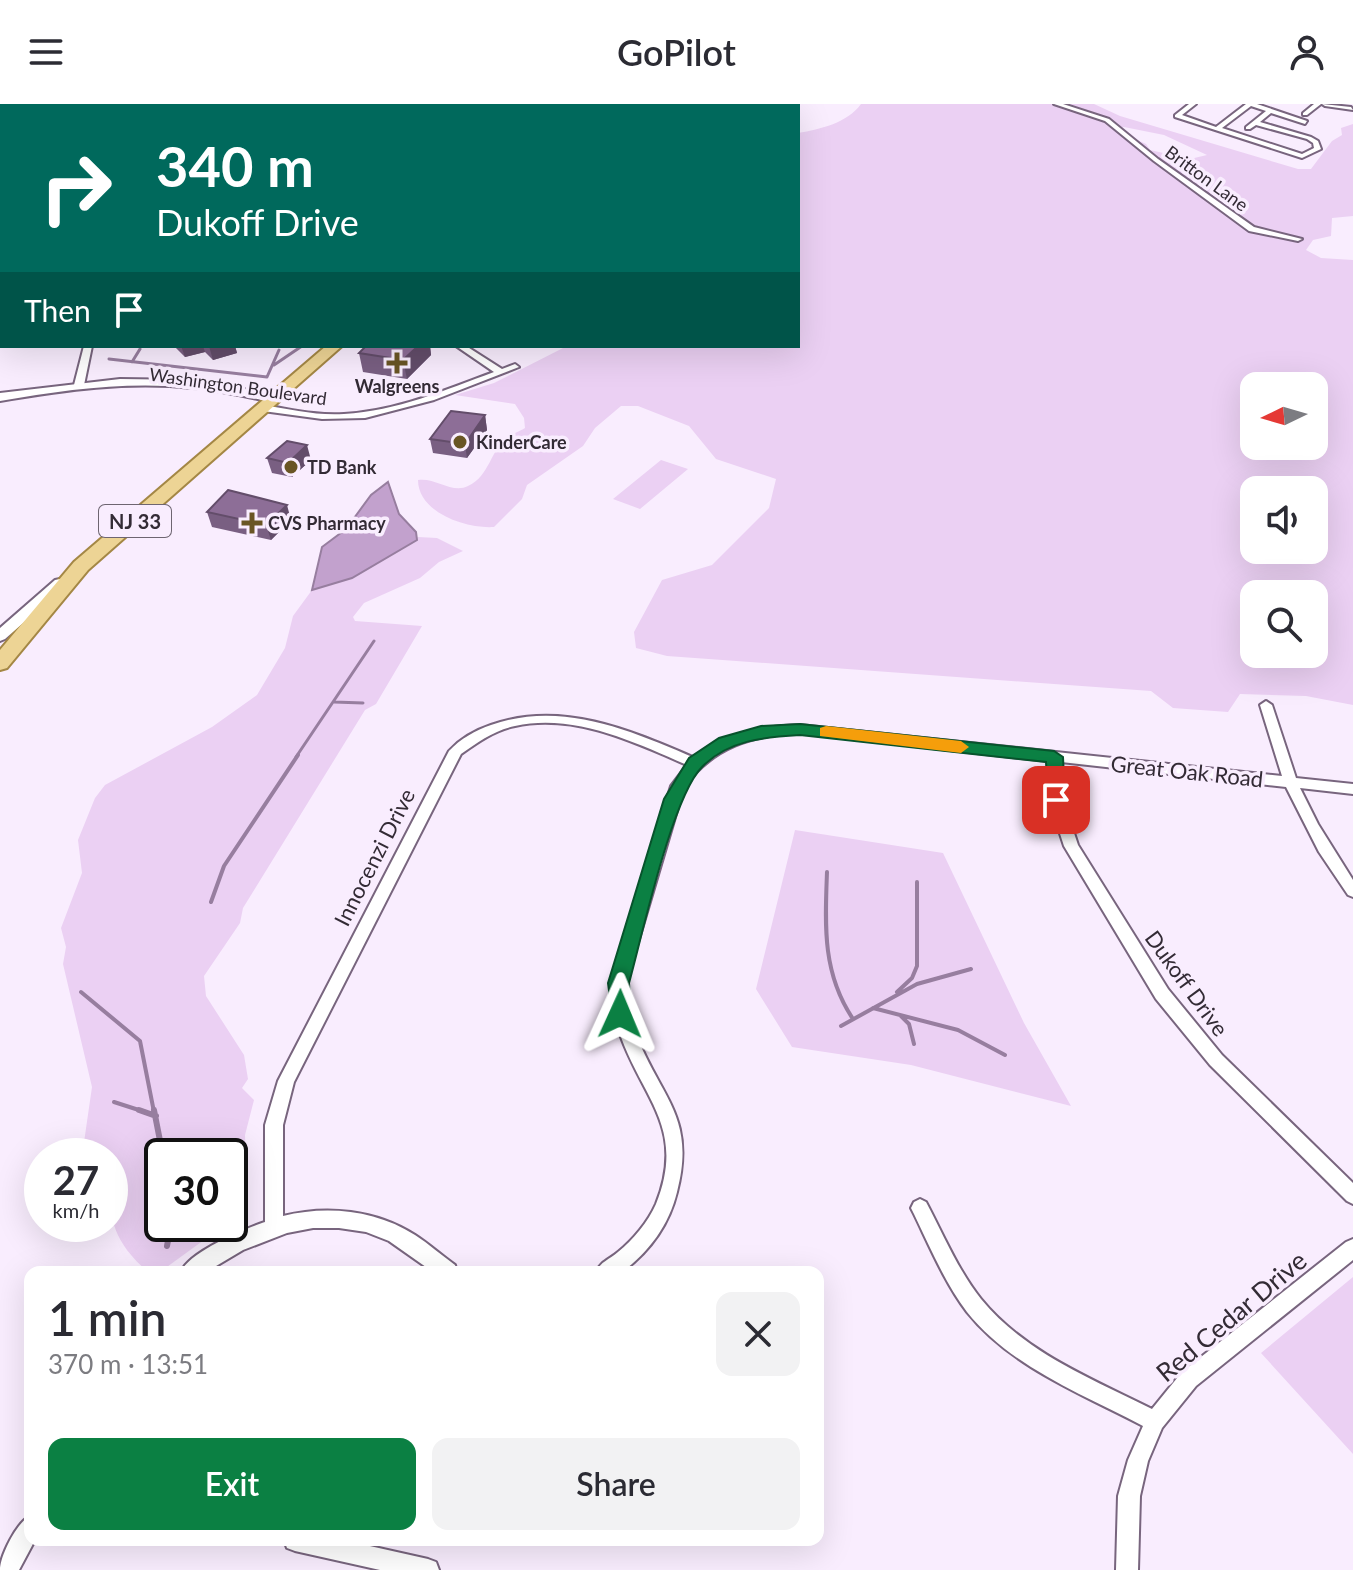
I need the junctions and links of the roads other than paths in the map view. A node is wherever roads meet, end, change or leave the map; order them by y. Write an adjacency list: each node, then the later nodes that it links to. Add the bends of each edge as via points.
1 (1057, 104): 12 (street, Britton Lane, via 1107,120 1252,229)
2 (1193, 104): 11 (street, via 1177,116)
3 (1318, 104): 6 (street, via 1305,118)
4 (1325, 104): 7 (street)
5 (1253, 105): 6 (street); 11 (street)
6 (1277, 108): 9 (street)
7 (1352, 108): 8 (street)
8 (1341, 118)
9 (1258, 123): 10 (street); 11 (street, via 1316,142 1318,149 1302,156)
10 (1248, 128)
11 (1217, 129)
12 (1298, 239)
13 (88, 348): 18 (street)
14 (333, 348): 20 (main road, NJ 33)
15 (463, 348): 17 (street)
16 (515, 367): 17 (street, Washington Boulevard)
17 (501, 372): 20 (street, Washington Boulevard, via 354,417 314,417)
18 (83, 388): 19 (street, Washington Boulevard); 20 (street, Washington Boulevard); 21 (street, Washington Boulevard)
19 (0, 397)
20 (268, 403): 22 (main road, NJ 33)
21 (0, 405)
22 (81, 566): 23 (street); 24 (main road, NJ 33)
23 (0, 636)
24 (0, 663)
25 (1266, 705): 28 (street)
26 (1054, 757): 27 (street, Great Oak Road, via 781,729 725,742); 28 (street, Great Oak Road); 31 (street, Dukoff Drive, via 1056,800 1071,846 1162,994 1216,1060)
27 (695, 763): 33 (street, Innocenzi Drive, via 581,722 551,717 497,725 456,751 286,1081 274,1125); 37 (street, Great Oak Road, via 673,799 618,983 628,1031 671,1119 675,1166 662,1212 631,1252)
28 (1290, 782): 29 (street, Great Oak Road); 30 (street, via 1319,841)
29 (1353, 789)
30 (1353, 891)
31 (1353, 1195)
32 (920, 1208): 38 (street, via 960,1284 996,1329 1019,1347)
33 (274, 1226): 35 (street); 36 (street, via 319,1219 371,1224 418,1247)
34 (1353, 1248): 38 (street, Red Cedar Drive, via 1189,1379)
35 (198, 1266)
36 (441, 1266)
37 (613, 1266)
38 (1155, 1421): 43 (street, Red Cedar Drive, via 1129,1496)
39 (24, 1538): 41 (street)
40 (322, 1546): 42 (street)
41 (7, 1570)
42 (428, 1570)
43 (1127, 1570)

